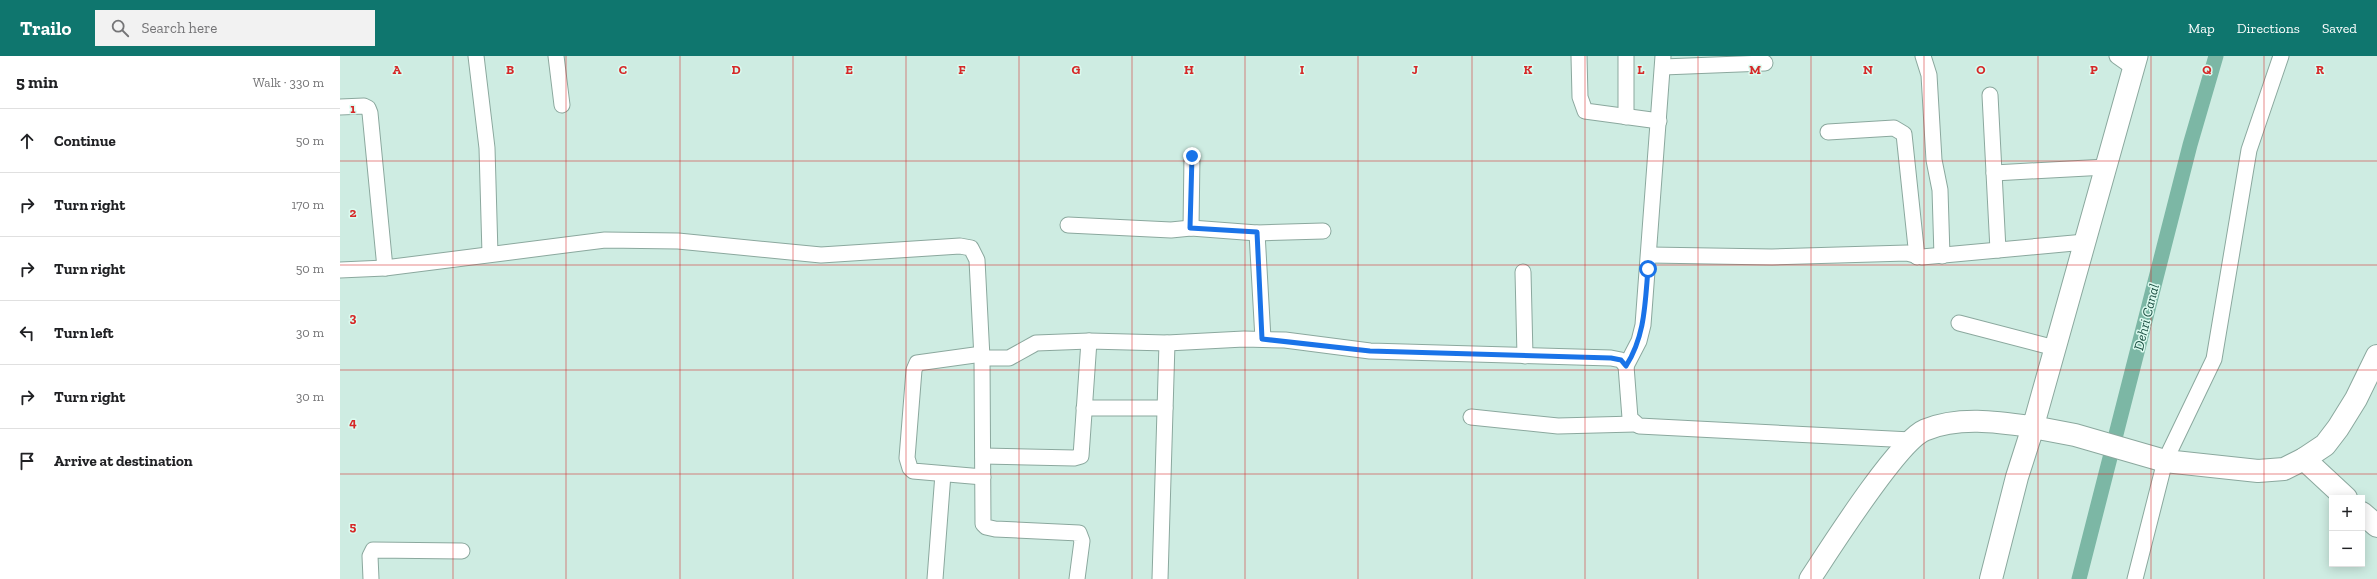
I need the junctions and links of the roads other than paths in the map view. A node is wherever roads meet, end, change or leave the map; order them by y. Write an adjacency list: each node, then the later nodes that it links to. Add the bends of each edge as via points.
1 (476, 56): 26 (street, via 486,148)
2 (556, 56): 12 (street)
3 (1579, 56): 14 (street, via 1582,108 1591,113)
4 (1626, 56): 14 (street)
5 (1924, 56): 28 (street, via 1929,75 1934,166 1940,190)
6 (2116, 56): 9 (street)
7 (2281, 56): 50 (street, via 2250,150 2214,359)
8 (1663, 61): 10 (street); 15 (street)
9 (2135, 62): 18 (street)
10 (1765, 63)
11 (1990, 95): 19 (street)
12 (562, 105)
13 (340, 107): 30 (street, via 364,106 370,113)
14 (1626, 117): 15 (street)
15 (1659, 121): 27 (street)
16 (1828, 132): 29 (street, via 1894,128 1904,134)
17 (1192, 156): 21 (street)
18 (2106, 167): 19 (street); 24 (street)
19 (1994, 173): 25 (street)
20 (1068, 225): 21 (street, via 1171,230)
21 (1190, 228): 23 (street)
22 (1323, 231): 23 (street)
23 (1257, 232): 34 (street)
24 (2084, 242): 25 (street); 37 (street)
25 (1998, 250): 28 (street)
26 (490, 254): 30 (street); 38 (street, via 634,239 821,255 967,247 974,251 977,260)
27 (1650, 255): 29 (street, via 1772,257 1907,253); 41 (street, via 1643,325 1637,347)
28 (1942, 256): 29 (street)
29 (1917, 257)
30 (384, 268): 31 (street)
31 (340, 270)
32 (1523, 272): 39 (street)
33 (1959, 323): 37 (street)
34 (1262, 339): 36 (street); 39 (street, via 1370,351)
35 (1089, 341): 36 (street); 38 (street, via 1036,343 1005,359); 42 (street)
36 (1167, 343): 43 (street)
37 (2054, 348): 46 (street)
38 (982, 356): 48 (street); 51 (street, via 921,361 914,370 908,464 913,471)
39 (1524, 356): 41 (street, via 1611,358 1621,360)
40 (2377, 356): 49 (main road, via 2338,428 2325,445)
41 (1626, 366): 45 (street, via 1629,413)
42 (1084, 408): 43 (street); 48 (street, via 1079,457)
43 (1165, 408): 60 (street)
44 (1472, 417): 45 (street, via 1558,426)
45 (1635, 424): 47 (street, via 1646,427)
46 (2033, 426): 47 (street, via 1992,421 1964,422 1923,430); 50 (main road); 62 (main road)
47 (1911, 440): 61 (street, via 1871,490)
48 (983, 456): 52 (street)
49 (2304, 459): 50 (main road, via 2284,469 2258,471); 53 (main road)
50 (2165, 460): 63 (street)
51 (943, 474): 52 (street); 58 (street)
52 (983, 477): 59 (street, via 984,526 994,530 1079,533 1082,541)
53 (2343, 495)
54 (2365, 516): 55 (main road)
55 (2377, 526)
56 (462, 551): 57 (street, via 373,550 370,556)
57 (371, 579)
58 (935, 579)
59 (1077, 579)
60 (1160, 579)
61 (1810, 579)
62 (1991, 579)
63 (2135, 579)

